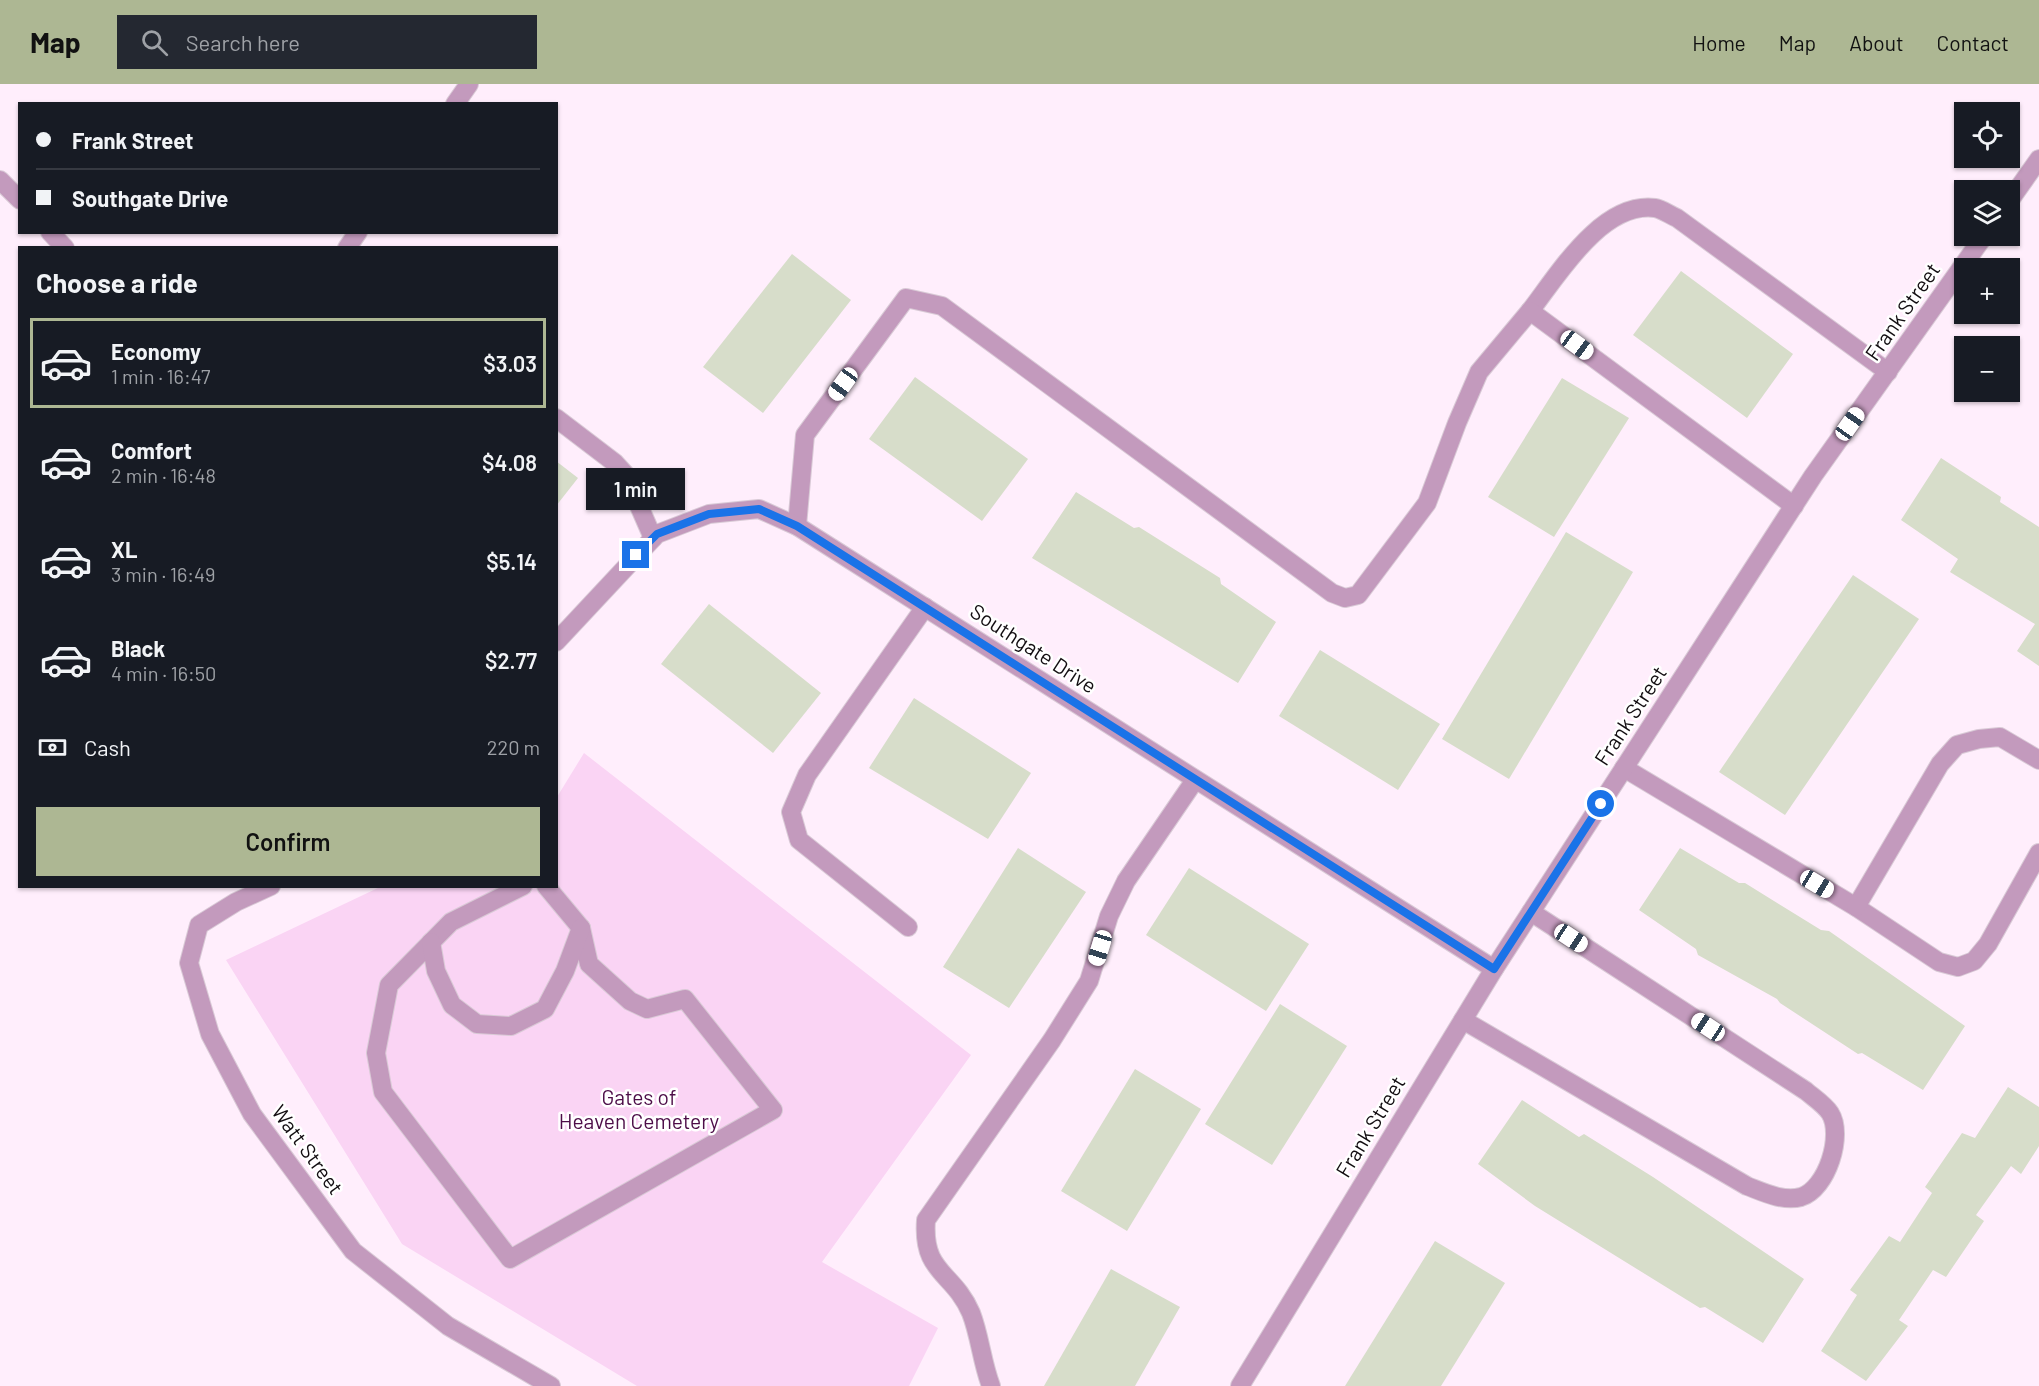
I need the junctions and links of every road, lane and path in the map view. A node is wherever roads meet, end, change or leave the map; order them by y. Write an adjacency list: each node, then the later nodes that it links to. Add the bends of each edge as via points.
1 (469, 84): 2 (street)
2 (456, 102)
3 (2039, 159): 5 (street)
4 (0, 180): 6 (street)
5 (2020, 186)
6 (18, 198)
7 (52, 234): 8 (street)
8 (63, 246)
9 (1977, 246): 11 (street, Frank Street)
10 (1530, 311): 11 (street, via 1577,250 1610,219 1633,209 1657,208 1677,218); 13 (street); 14 (street, via 1479,372 1427,503 1358,595 1345,598 1332,593 942,306 906,298 805,435)
11 (1888, 372): 13 (street, Frank Street)
12 (558, 420): 15 (street, via 625,474)
13 (1794, 506): 19 (street, Frank Street)
14 (797, 526): 15 (street, Southgate Drive, via 759,509 709,514); 16 (street, Southgate Drive)
15 (652, 538): 17 (street, Southgate Drive)
16 (925, 607): 20 (street, Southgate Drive); 27 (street, via 807,775 791,812 799,840)
17 (558, 640)
18 (2039, 760): 25 (street, via 2000,737 1957,745 1940,764)
19 (1624, 768): 25 (street); 26 (street, Frank Street)
20 (1195, 780): 30 (street, Southgate Drive); 33 (street, via 1126,881 1109,916 1089,981 926,1220 929,1256 956,1287 971,1314)
21 (2039, 853): 25 (street, via 1988,944 1974,961 1958,967 1939,962)
22 (267, 888): 32 (street, Watt Street, via 200,925 189,963 210,1034 252,1114 354,1251 448,1326)
23 (519, 888): 29 (street, via 451,922)
24 (548, 888): 28 (street)
25 (1856, 908)
26 (1531, 912): 30 (street, Frank Street); 31 (street, via 1806,1091 1830,1113 1836,1138 1829,1166 1814,1188 1801,1197 1777,1197 1747,1186)
27 (908, 927)
28 (581, 928): 29 (street, via 544,1009 511,1026 477,1024 452,1005 436,971); 29 (street, via 589,964 630,1002 647,1009 685,999 773,1110 510,1259 383,1092 376,1053 389,985)
29 (431, 942)
30 (1494, 969): 31 (street, Frank Street)
31 (1463, 1020): 34 (street, Frank Street)
32 (551, 1386)
33 (991, 1386)
34 (1240, 1386)

